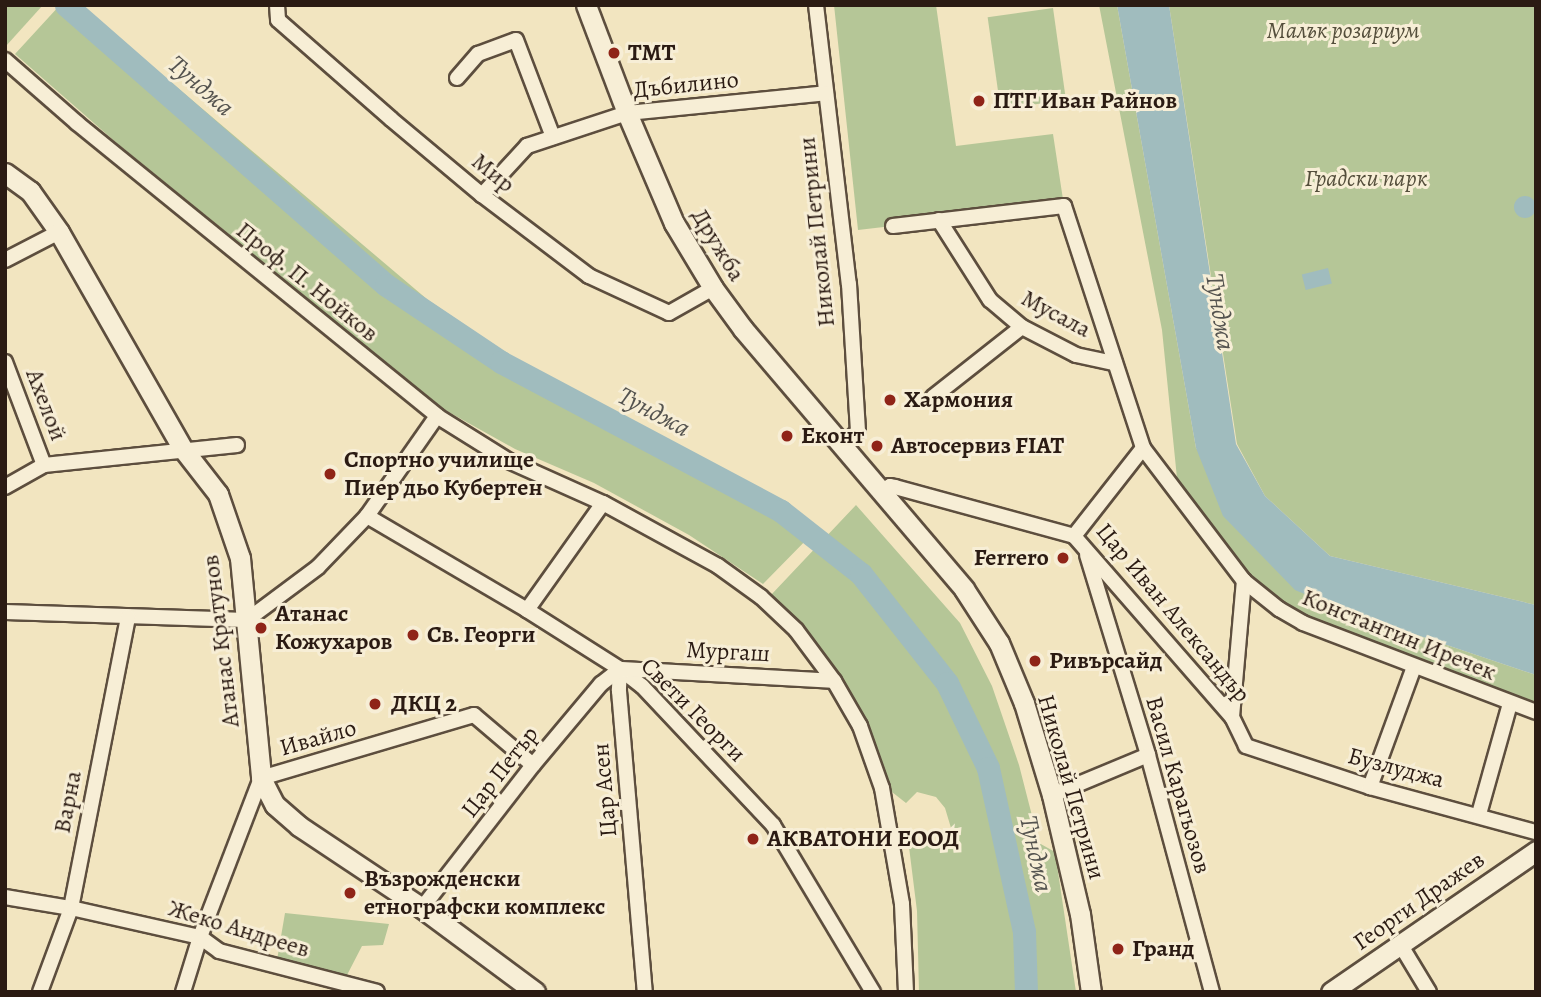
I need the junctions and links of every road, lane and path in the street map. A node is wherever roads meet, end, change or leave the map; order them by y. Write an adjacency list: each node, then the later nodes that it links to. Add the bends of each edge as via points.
1 (277, 5): 10 (street, Мир, via 278,20)
2 (586, 5): 7 (street, Дружба)
3 (816, 5): 6 (street, Николай Петрини)
4 (5, 60): 20 (street, Проф. П. Нойков)
5 (457, 78): 8 (street, via 478,54 516,40)
6 (826, 93): 7 (street, Дъбилино); 22 (street, Николай Петрини, via 849,284 858,430)
7 (627, 113): 8 (street, Дъбилино); 15 (street, Дружба, via 674,223)
8 (553, 137): 10 (street, Дъбилино, via 527,146)
9 (7, 177): 13 (street, Атанас Кратунов, via 30,191)
10 (482, 195): 15 (street, Мир, via 589,276 669,313)
11 (939, 220): 12 (street); 16 (street, Мусала, via 990,300); 18 (street, via 1064,206)
12 (893, 226)
13 (59, 232): 14 (street); 24 (street, Атанас Кратунов)
14 (5, 260)
15 (713, 288): 22 (street, Дружба)
16 (1022, 327): 18 (street, Мусала, via 1076,355); 19 (street)
17 (5, 362): 25 (street, Ахелой)
18 (1115, 363): 23 (street)
19 (933, 397)
20 (437, 416): 29 (street, Проф. П. Нойков, via 509,461); 30 (street)
21 (237, 444): 24 (street)
22 (843, 447): 26 (street, Дружба)
23 (1143, 448): 31 (street, Цар Иван Александър); 33 (street, Константин Иречек)
24 (183, 449): 25 (street); 37 (street, Атанас Кратунов, via 218,494 240,558)
25 (44, 464): 27 (street)
26 (867, 475): 28 (street, Николай Петрини)
27 (5, 487)
28 (882, 492): 31 (street, via 895,487); 49 (street, Николай Петрини, via 964,589 999,643 1024,703)
29 (603, 503): 34 (street); 40 (street, Проф. П. Нойков, via 718,566 761,597 796,630)
30 (367, 516): 34 (street, Свети Георги); 37 (street, via 318,567)
31 (1074, 536): 32 (street, Цар Иван Александър)
32 (1086, 551): 43 (street, Цар Иван Александър); 45 (street, Васил Карагьозов)
33 (1244, 581): 38 (street, Константин Иречек, via 1303,623); 43 (street)
34 (527, 610): 39 (street, Свети Георги)
35 (5, 611): 36 (street)
36 (128, 617): 37 (street); 54 (street, Варна)
37 (247, 620): 47 (street, Атанас Кратунов)
38 (1414, 667): 41 (street, Константин Иречек); 48 (street)
39 (620, 668): 40 (street, Мургаш); 46 (street, Цар Петър); 64 (street, Цар Асен); 65 (street, Свети Георги, via 773,825)
40 (834, 681): 66 (street, Проф. П. Нойков, via 860,726 882,788 902,904)
41 (1510, 704): 42 (street, Константин Иречек); 50 (street)
42 (1536, 712)
43 (1232, 717): 44 (street, Цар Иван Александър)
44 (1246, 746): 48 (street, Бузлуджа)
45 (1147, 755): 49 (street); 59 (street, Васил Карагьозов)
46 (533, 765): 47 (street, Ивайло, via 474,715); 55 (street, Цар Петър)
47 (261, 778): 55 (street, Атанас Кратунов, via 275,804 299,826); 56 (street)
48 (1370, 787): 50 (street, Бузлуджа)
49 (1052, 795): 67 (street, Николай Петрини, via 1080,914)
50 (1479, 814): 51 (street, Бузлуджа)
51 (1536, 832)
52 (1536, 851): 57 (street, Георги Дражев)
53 (5, 897): 54 (street, Жеко Андреев)
54 (71, 908): 56 (street, Жеко Андреев); 60 (street, Варна)
55 (422, 908): 63 (street, Атанас Кратунов)
56 (200, 937): 58 (street, Жеко Андреев, via 219,951); 61 (street)
57 (1400, 944): 68 (street, Георги Дражев); 69 (street)
58 (330, 986): 62 (street, Жеко Андреев)
59 (1211, 986)
60 (40, 992)
61 (183, 992)
62 (377, 992)
63 (535, 992)
64 (645, 992)
65 (873, 992)
66 (906, 992)
67 (1091, 992)
68 (1331, 992)
69 (1429, 992)

